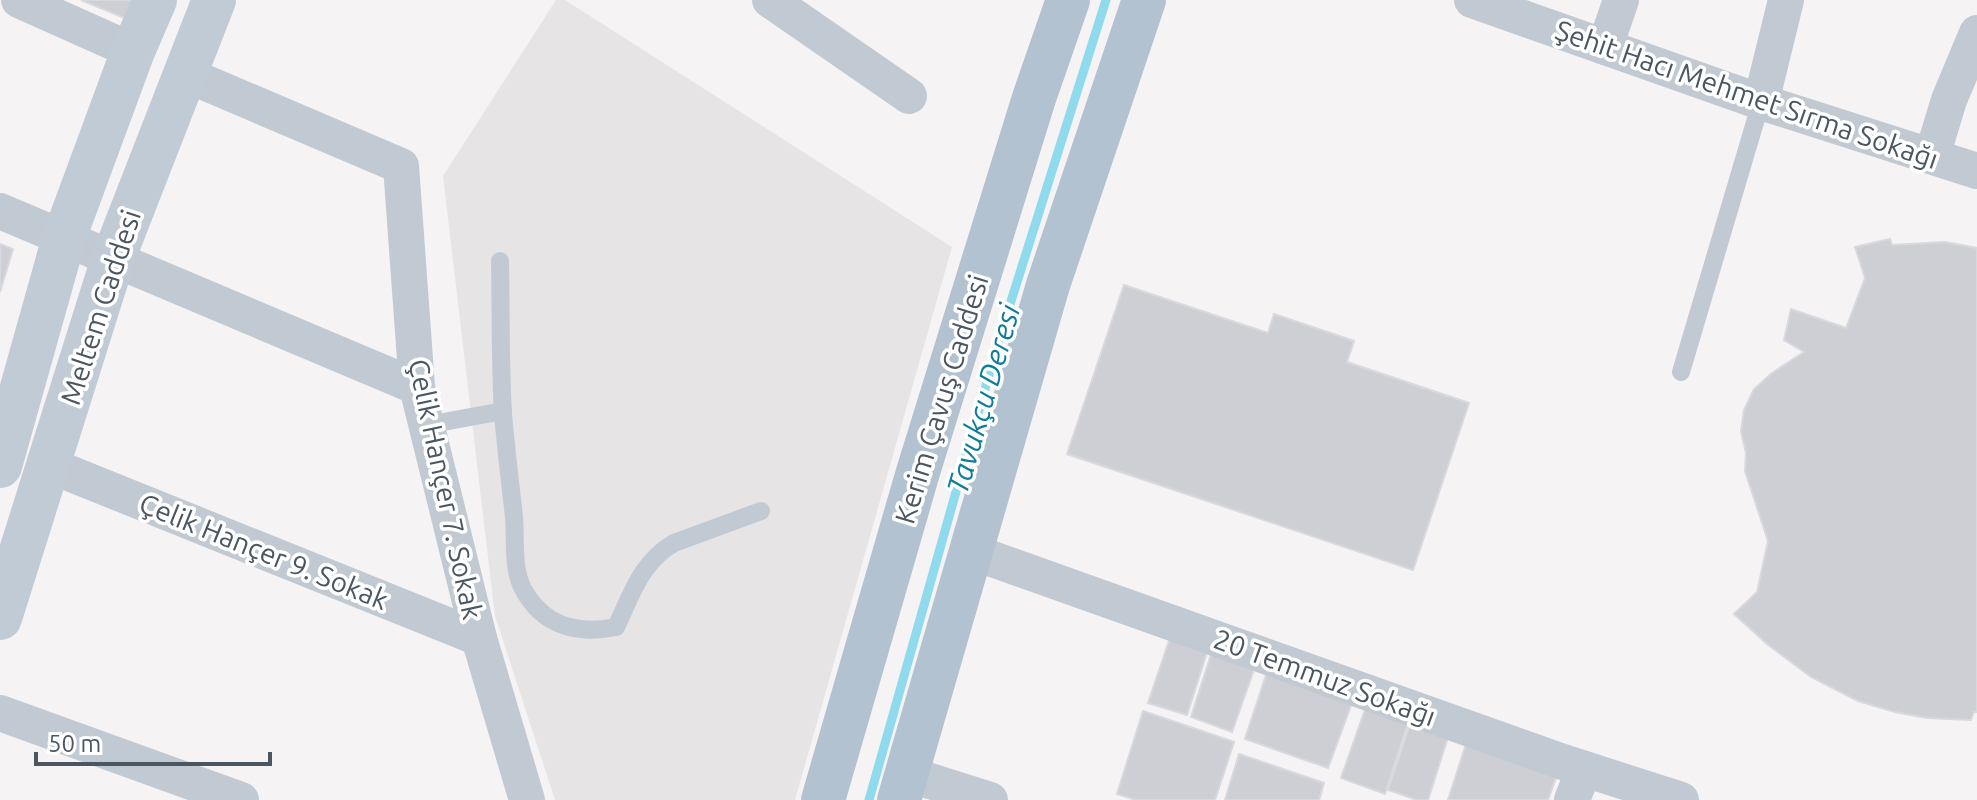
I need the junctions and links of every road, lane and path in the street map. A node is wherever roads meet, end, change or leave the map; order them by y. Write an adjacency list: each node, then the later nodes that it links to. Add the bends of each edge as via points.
1 (19, 0): 12 (street)
2 (155, 0): 12 (street)
3 (214, 0): 13 (street, Meltem Caddesi)
4 (770, 0): 14 (street)
5 (1068, 0): 37 (main road, Kerim Çavuş Caddesi, via 932,427)
6 (1144, 0): 29 (main road, via 1048,285)
7 (1472, 0): 11 (street, Şehit Hacı Mehmet Sırma Sokağı)
8 (1621, 0): 11 (street)
9 (1786, 0): 15 (street)
10 (1977, 33): 16 (street)
11 (1605, 47): 15 (street, Şehit Hacı Mehmet Sırma Sokağı)
12 (133, 51): 19 (street)
13 (185, 74): 20 (street, Meltem Caddesi); 23 (street, Çelik Hançer 7. Sokak, via 401,166)
14 (909, 96)
15 (1761, 102): 16 (street, Şehit Hacı Mehmet Sırma Sokağı); 22 (lane)
16 (1932, 156): 17 (street, Şehit Hacı Mehmet Sırma Sokağı)
17 (1977, 171)
18 (0, 211): 19 (street)
19 (64, 238): 20 (street); 26 (street)
20 (113, 259): 23 (street); 27 (street, Meltem Caddesi)
21 (500, 261): 24 (lane)
22 (1681, 372)
23 (417, 387): 25 (street, Çelik Hançer 7. Sokak)
24 (503, 411): 25 (lane); 28 (lane, via 521,586 544,615 560,625 597,631 616,627 643,571 661,550)
25 (427, 425): 31 (street, Çelik Hançer 7. Sokak)
26 (2, 453)
27 (49, 465): 30 (street, Meltem Caddesi); 31 (street, Çelik Hançer 9. Sokak)
28 (761, 511)
29 (970, 551): 33 (street, 20 Temmuz Sokağı); 34 (main road)
30 (0, 618)
31 (479, 638): 36 (street, Çelik Hançer 7. Sokak)
32 (0, 713): 35 (street)
33 (1578, 784): 39 (street, 20 Temmuz Sokağı)
34 (904, 787): 38 (street)
35 (241, 800)
36 (527, 800)
37 (823, 800)
38 (990, 800)
39 (1681, 800)

